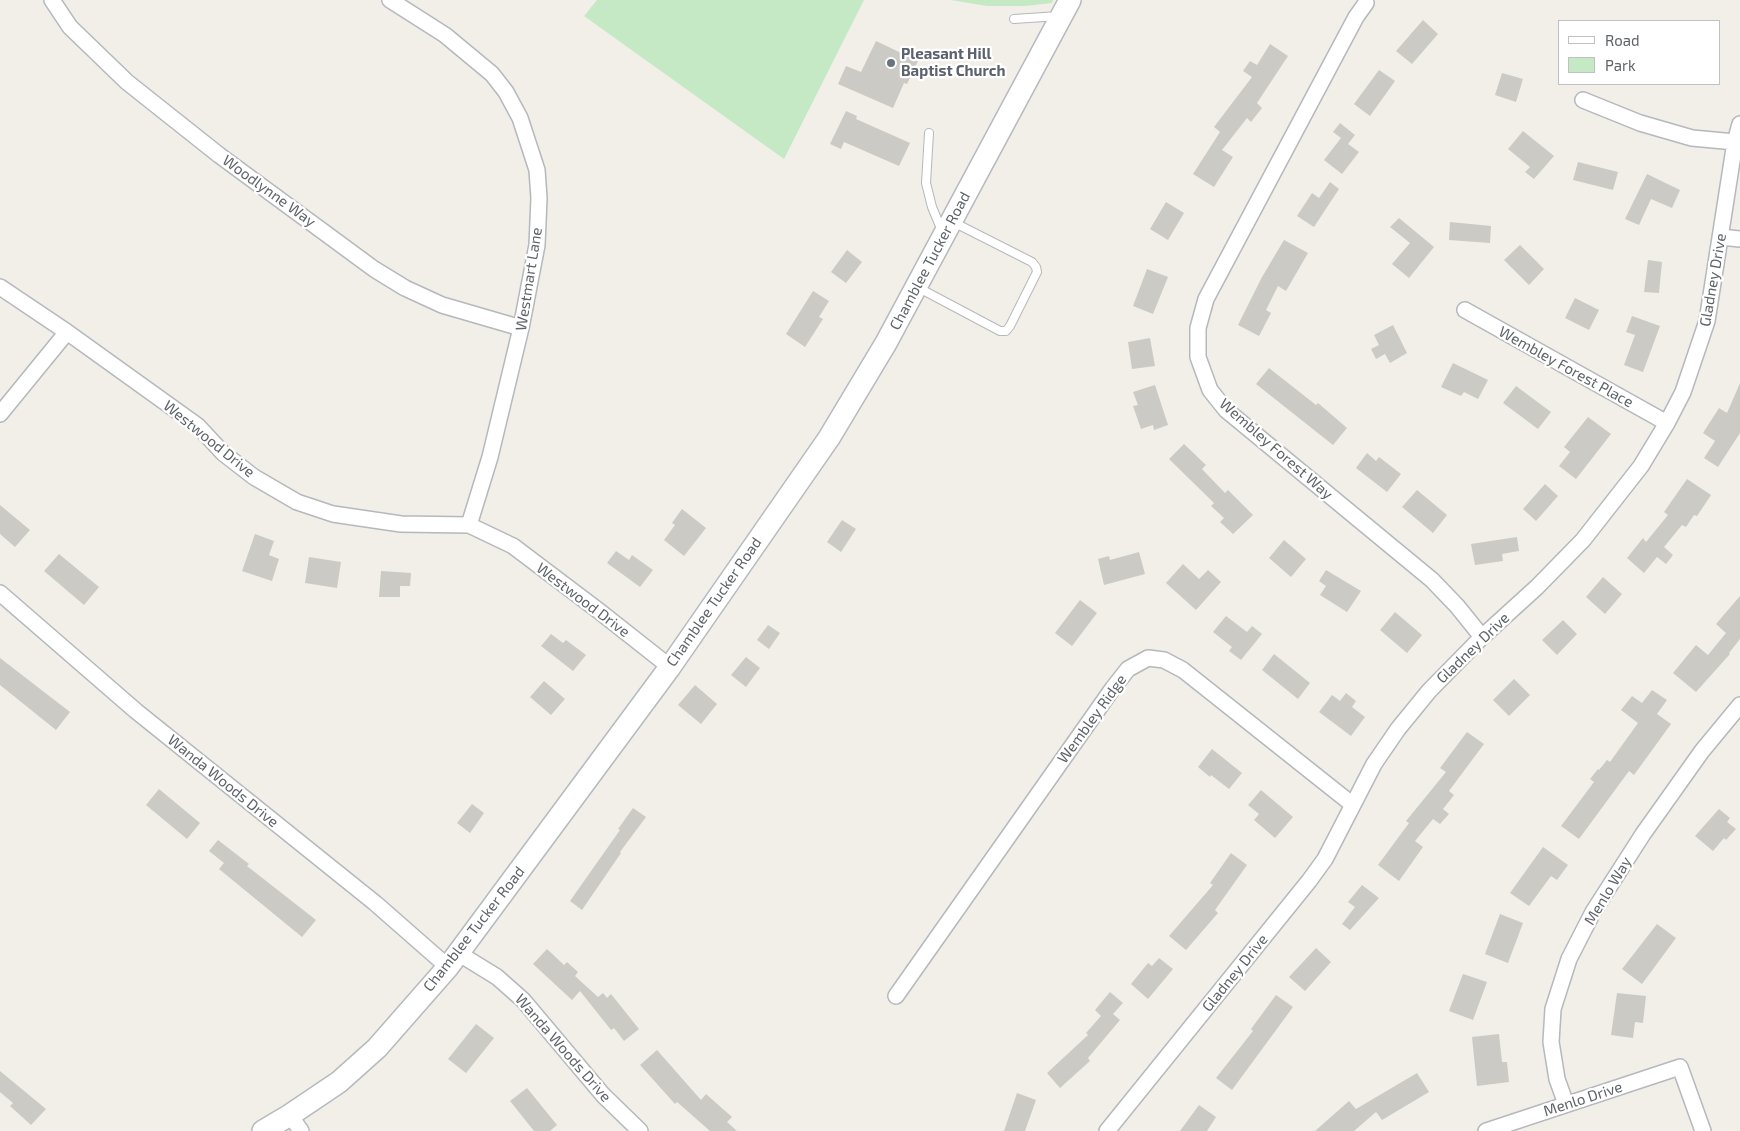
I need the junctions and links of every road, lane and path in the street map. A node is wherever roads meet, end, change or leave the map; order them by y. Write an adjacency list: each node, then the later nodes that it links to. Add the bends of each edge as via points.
1 (52, 0): 16 (street, Woodlynne Way, via 70,27 127,82 219,155 374,269 442,305)
2 (390, 0): 16 (street, Westmart Lane, via 445,35 492,74 520,118 537,170 539,198 537,245)
3 (1366, 3): 22 (street, Wembley Forest Way, via 1206,299 1198,328 1198,357 1210,390 1226,410 1432,580)
4 (1066, 8): 5 (lane); 10 (main road, Chamblee Tucker Road)
5 (1014, 20)
6 (1584, 100): 9 (street, via 1640,123 1692,138)
7 (1740, 124): 9 (street, Gladney Drive)
8 (929, 133): 10 (lane, via 926,183 932,207)
9 (1735, 142): 11 (street, Gladney Drive)
10 (948, 228): 14 (main road, Chamblee Tucker Road); 14 (lane, via 1032,262 1036,267 1037,272 1010,326 1006,331 1000,331)
11 (1721, 237): 12 (street); 19 (street, Gladney Drive, via 1707,321 1683,392)
12 (1740, 239)
13 (0, 287): 17 (street, Westwood Drive)
14 (916, 287): 23 (main road, Chamblee Tucker Road, via 829,438)
15 (1465, 310): 19 (street, Wembley Forest Place)
16 (522, 328): 20 (street, Westmart Lane, via 490,457)
17 (67, 332): 18 (street); 20 (street, Westwood Drive, via 198,426 223,453 254,477 297,502 332,514 402,524)
18 (0, 414)
19 (1667, 423): 22 (street, Gladney Drive, via 1641,466 1583,540)
20 (469, 525): 23 (street, Westwood Drive, via 513,546)
21 (0, 593): 26 (street, Wanda Woods Drive, via 136,711 374,903)
22 (1482, 636): 25 (street, Gladney Drive, via 1398,729 1374,764)
23 (670, 666): 26 (main road, Chamblee Tucker Road)
24 (1740, 705): 28 (street, Menlo Way, via 1702,751 1643,834 1569,959 1553,1009 1551,1042 1557,1079)
25 (1353, 804): 27 (street, Wembley Ridge, via 1183,670 1164,660 1148,658 1128,669); 32 (street, Gladney Drive, via 1325,859 1309,881)
26 (453, 960): 29 (main road, Chamblee Tucker Road, via 377,1048); 31 (street, Wanda Woods Drive, via 497,978 523,1000 603,1095)
27 (896, 996)
28 (1566, 1104): 33 (street, Menlo Drive); 34 (street, Menlo Drive, via 1680,1067)
29 (296, 1123): 30 (main road, Chamblee Tucker Road)
30 (263, 1131)
31 (640, 1131)
32 (1107, 1131)
33 (1486, 1131)
34 (1703, 1131)

